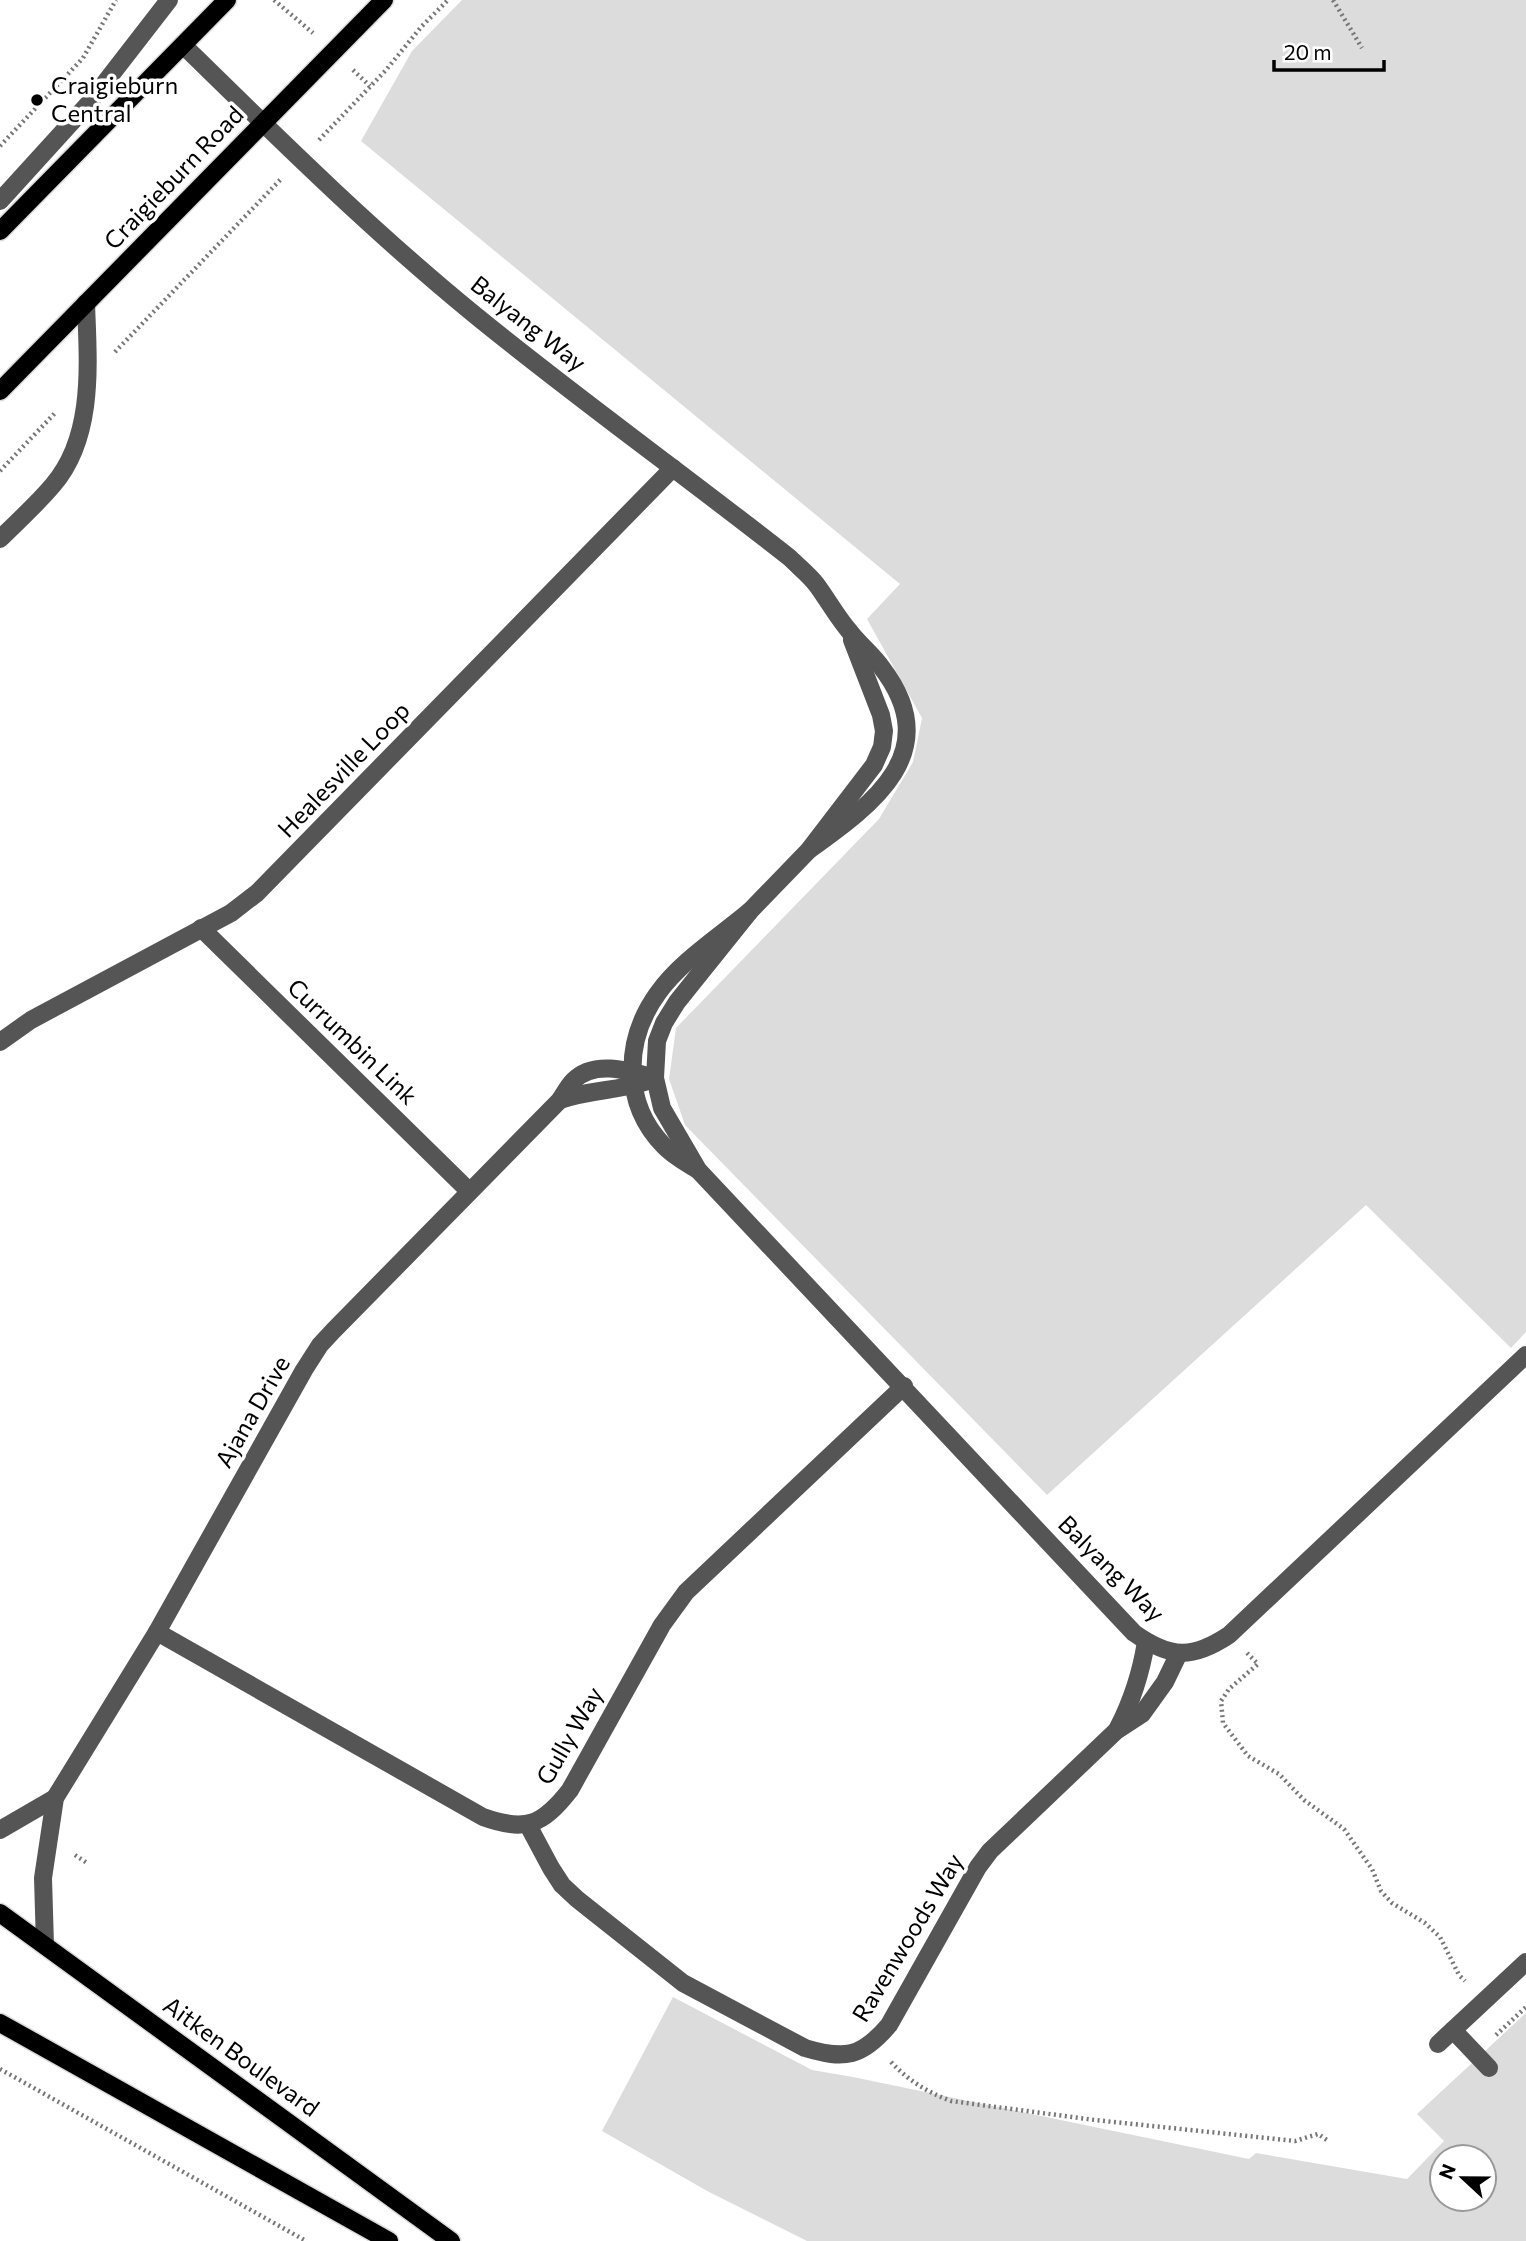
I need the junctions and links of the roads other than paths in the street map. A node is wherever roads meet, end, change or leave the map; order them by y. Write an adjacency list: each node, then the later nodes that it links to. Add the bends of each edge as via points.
1 (169, 0): 6 (street, via 90,102)
2 (227, 0): 4 (main road)
3 (384, 0): 5 (main road, Craigieburn Road)
4 (183, 45): 5 (street, Balyang Way); 7 (main road)
5 (263, 123): 8 (main road, Craigieburn Road); 10 (street, Balyang Way, via 475,315)
6 (0, 201)
7 (0, 231)
8 (86, 303): 9 (main road, Craigieburn Road); 11 (street, via 87,381 79,436 54,483)
9 (0, 391)
10 (673, 468): 12 (street, Balyang Way, via 790,558 815,583 849,631 884,731 874,765 809,850); 13 (street, Healesville Loop, via 257,893 231,914)
11 (0, 539)
12 (750, 911): 15 (street, Balyang Way, via 664,1023 657,1041); 16 (street, Balyang Way, via 678,970 658,993 636,1038)
13 (201, 928): 14 (street, Healesville Loop, via 31,1020); 18 (street, Currumbin Link)
14 (0, 1042)
15 (655, 1078): 16 (street, Ajana Drive); 17 (street, Balyang Way, via 662,1108)
16 (633, 1079): 17 (street, Balyang Way, via 650,1129 665,1147); 18 (street, Ajana Drive, via 612,1090 560,1100)
17 (699, 1171): 20 (street, Balyang Way)
18 (469, 1191): 21 (street, Ajana Drive, via 320,1345)
19 (1526, 1355): 23 (street, via 1229,1634 1209,1648)
20 (904, 1386): 22 (street, Balyang Way); 26 (street, Gully Way, via 686,1592 662,1625 570,1790 556,1808)
21 (157, 1632): 25 (street, Ajana Drive); 26 (street, via 483,1817)
22 (1146, 1642): 23 (street, Balyang Way); 24 (street, Ravenwoods Way, via 1141,1674)
23 (1179, 1653): 24 (street, Ravenwoods Way, via 1142,1714)
24 (1116, 1731): 26 (street, Ravenwoods Way, via 990,1851 889,2025 873,2043 843,2056 805,2048 683,1983 562,1885)
25 (55, 1798): 27 (street, Ajana Drive); 29 (street, Ajana Drive, via 43,1878)
26 (528, 1825)
27 (0, 1830)
28 (0, 1913): 29 (main road, Aitken Boulevard)
29 (45, 1945): 36 (main road, Aitken Boulevard)
30 (1526, 1962): 32 (street)
31 (0, 2023): 35 (main road)
32 (1453, 2030): 33 (street); 34 (street)
33 (1438, 2044)
34 (1489, 2068)
35 (390, 2241)
36 (451, 2241)

